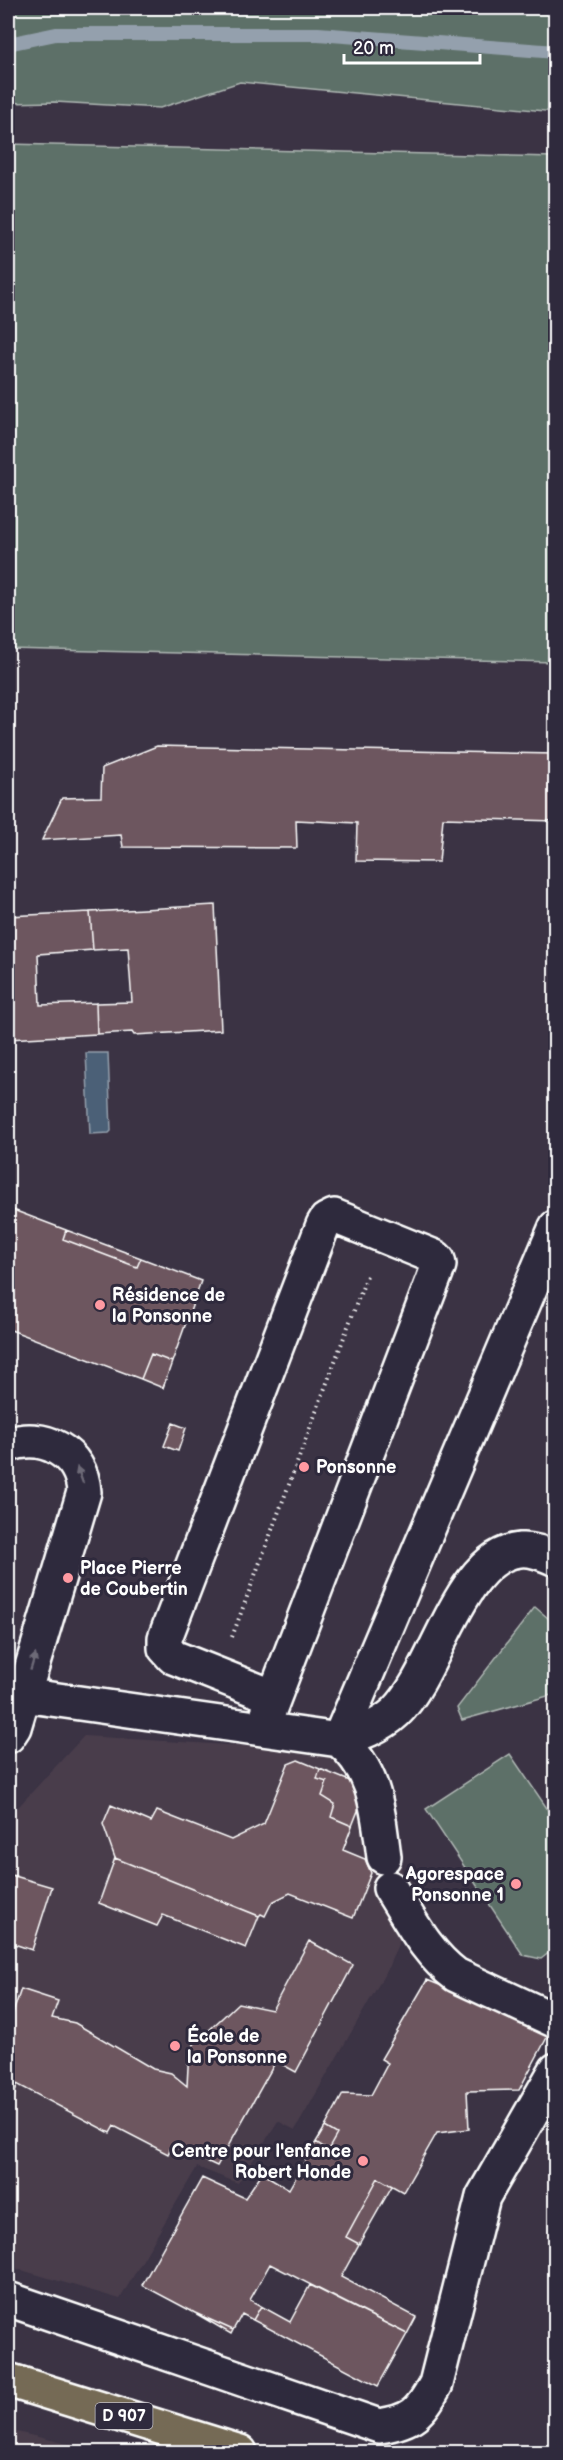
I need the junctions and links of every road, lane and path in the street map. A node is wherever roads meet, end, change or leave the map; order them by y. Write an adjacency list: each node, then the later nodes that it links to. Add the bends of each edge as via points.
1 (555, 1227): 10 (street)
2 (368, 1273): 5 (path)
3 (8, 1445): 6 (street, one-way to 3, via 84,1485 66,1452 32,1440)
4 (555, 1559): 10 (street, via 520,1550 500,1555 483,1568 468,1587 413,1693 379,1724)
5 (218, 1675): 7 (street); 7 (street, via 168,1654 165,1638 323,1225 334,1216 435,1257 439,1265)
6 (23, 1695): 8 (street); 9 (street)
7 (274, 1697): 8 (street)
8 (262, 1729): 10 (street)
9 (8, 1737)
10 (339, 1740): 11 (street, via 352,1750 374,1788 387,1872 431,1953 456,1975)
11 (555, 2021)
12 (555, 2070): 13 (street, via 483,2197 436,2384 422,2409 408,2419 379,2426)
13 (8, 2300)
14 (8, 2380): 15 (main road, D 907)
15 (240, 2452)

